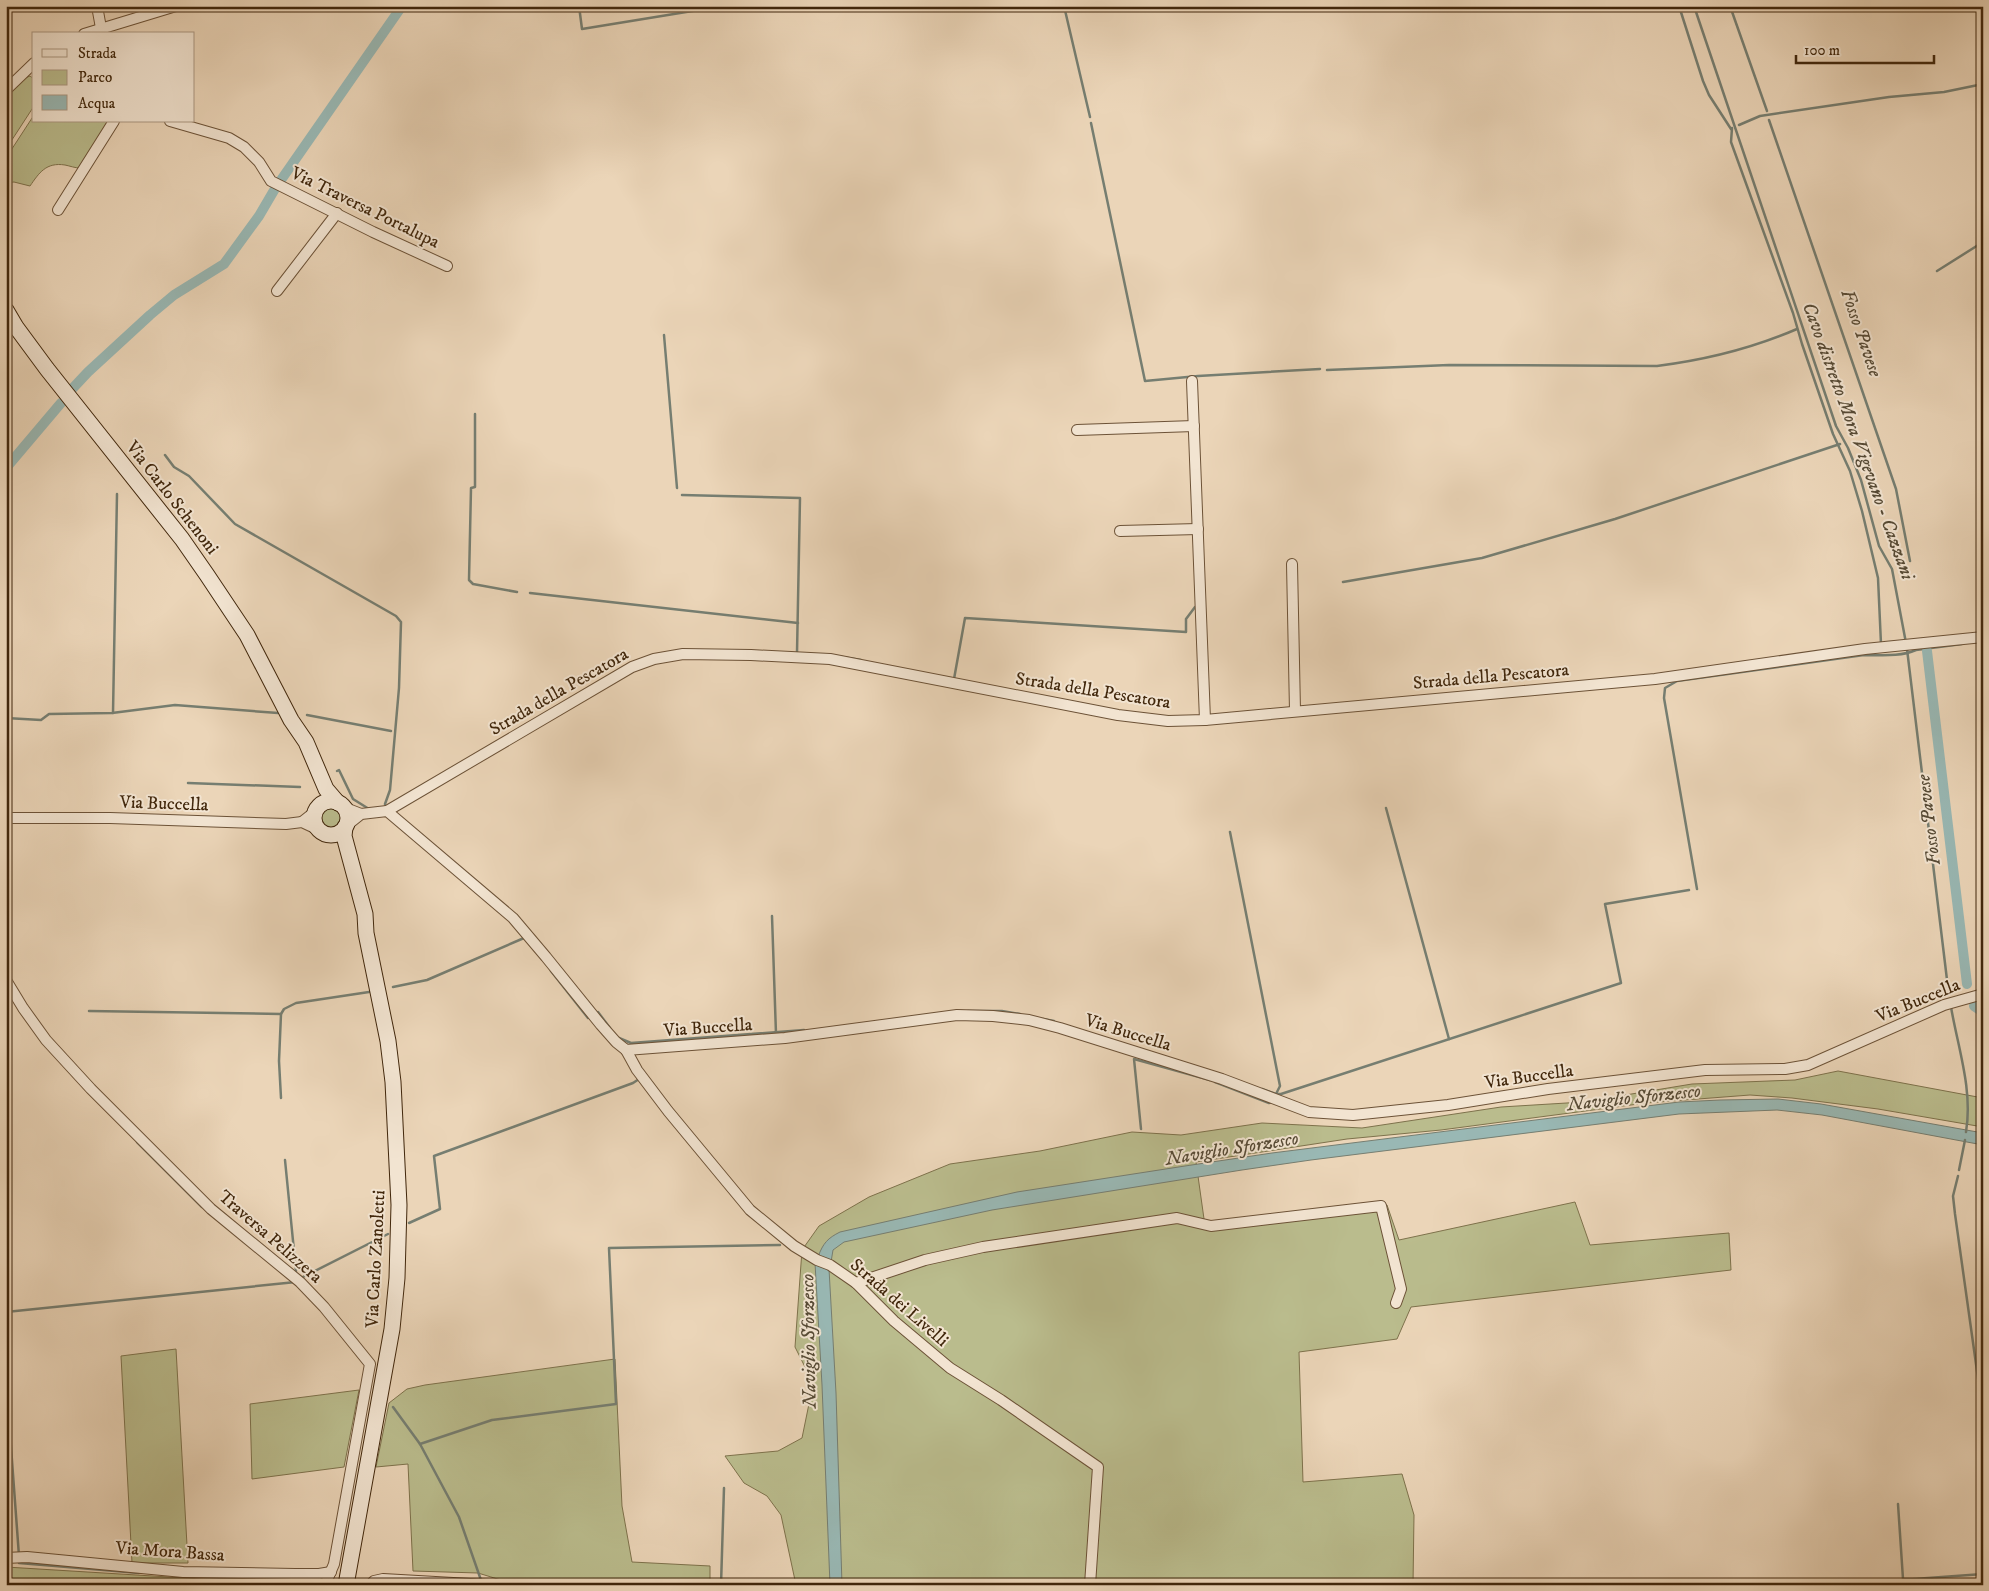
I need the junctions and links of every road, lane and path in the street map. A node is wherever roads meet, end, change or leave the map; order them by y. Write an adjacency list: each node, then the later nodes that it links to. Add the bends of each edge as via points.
1 (97, 6): 3 (street)
2 (176, 6): 3 (street)
3 (101, 28): 4 (street)
4 (90, 32)
5 (32, 67): 6 (street)
6 (6, 90)
7 (113, 122): 9 (street)
8 (173, 122): 10 (street, Via Traversa Portalupa, via 229,138 260,162 271,180)
9 (58, 210)
10 (337, 212): 11 (street, Via Traversa Portalupa); 12 (street)
11 (447, 266)
12 (277, 291)
13 (6, 310): 22 (main road, Via Carlo Schenoni, via 47,369 182,539 247,635)
14 (1192, 381): 15 (street)
15 (1194, 426): 16 (street); 17 (street)
16 (1077, 430)
17 (1198, 529): 18 (street); 23 (street)
18 (1120, 531)
19 (1292, 564): 21 (street)
20 (1983, 637): 21 (street, Strada della Pescatora, via 1656,678)
21 (1295, 712): 23 (street, Strada della Pescatora)
22 (291, 720): 24 (main road, Via Carlo Schenoni, via 306,742 326,789); 25 (main road, Via Carlo Schenoni)
23 (1205, 720): 26 (street, Strada della Pescatora, via 1168,721 1118,715 830,659 683,654 632,666)
24 (341, 805): 25 (main road, via 328,802); 27 (street); 30 (main road, via 348,816)
25 (318, 809): 29 (street); 31 (main road, via 314,821)
26 (387, 811): 27 (street); 35 (street, via 513,918)
27 (361, 814): 30 (street)
28 (6, 818): 29 (street, Via Buccella)
29 (302, 822): 31 (street, Via Buccella)
30 (346, 826): 31 (main road, via 339,833); 32 (main road, Via Carlo Zanoletti, via 344,836 365,914)
31 (324, 832): 32 (main road, Via Carlo Zanoletti, via 336,848)
32 (366, 933): 43 (main road, Via Carlo Zanoletti, via 381,1000 393,1082 399,1232 392,1329)
33 (6, 980): 39 (street, Traversa Pelizzera, via 46,1040 91,1089 211,1209 300,1282 370,1364)
34 (1983, 994): 35 (street, Via Buccella, via 1944,1006 1808,1065 1785,1069 1705,1070 1448,1106 1352,1115 1309,1112 1222,1079 1060,1028 993,1016 957,1015 785,1038)
35 (626, 1050): 36 (street, Strada dei Livelli, via 636,1070 750,1210 794,1246)
36 (856, 1283): 37 (street, via 925,1260 982,1247 1176,1218 1211,1226 1381,1206 1401,1289); 45 (street, Strada dei Livelli, via 894,1321 950,1368 1098,1467)
37 (1396, 1303)
38 (15, 1558): 40 (street, Via Mora Bassa)
39 (331, 1572): 40 (street, Via Mora Bassa); 42 (street)
40 (296, 1580)
41 (485, 1584): 44 (street, via 383,1579)
42 (325, 1585)
43 (346, 1585)
44 (370, 1585)
45 (1090, 1585)

